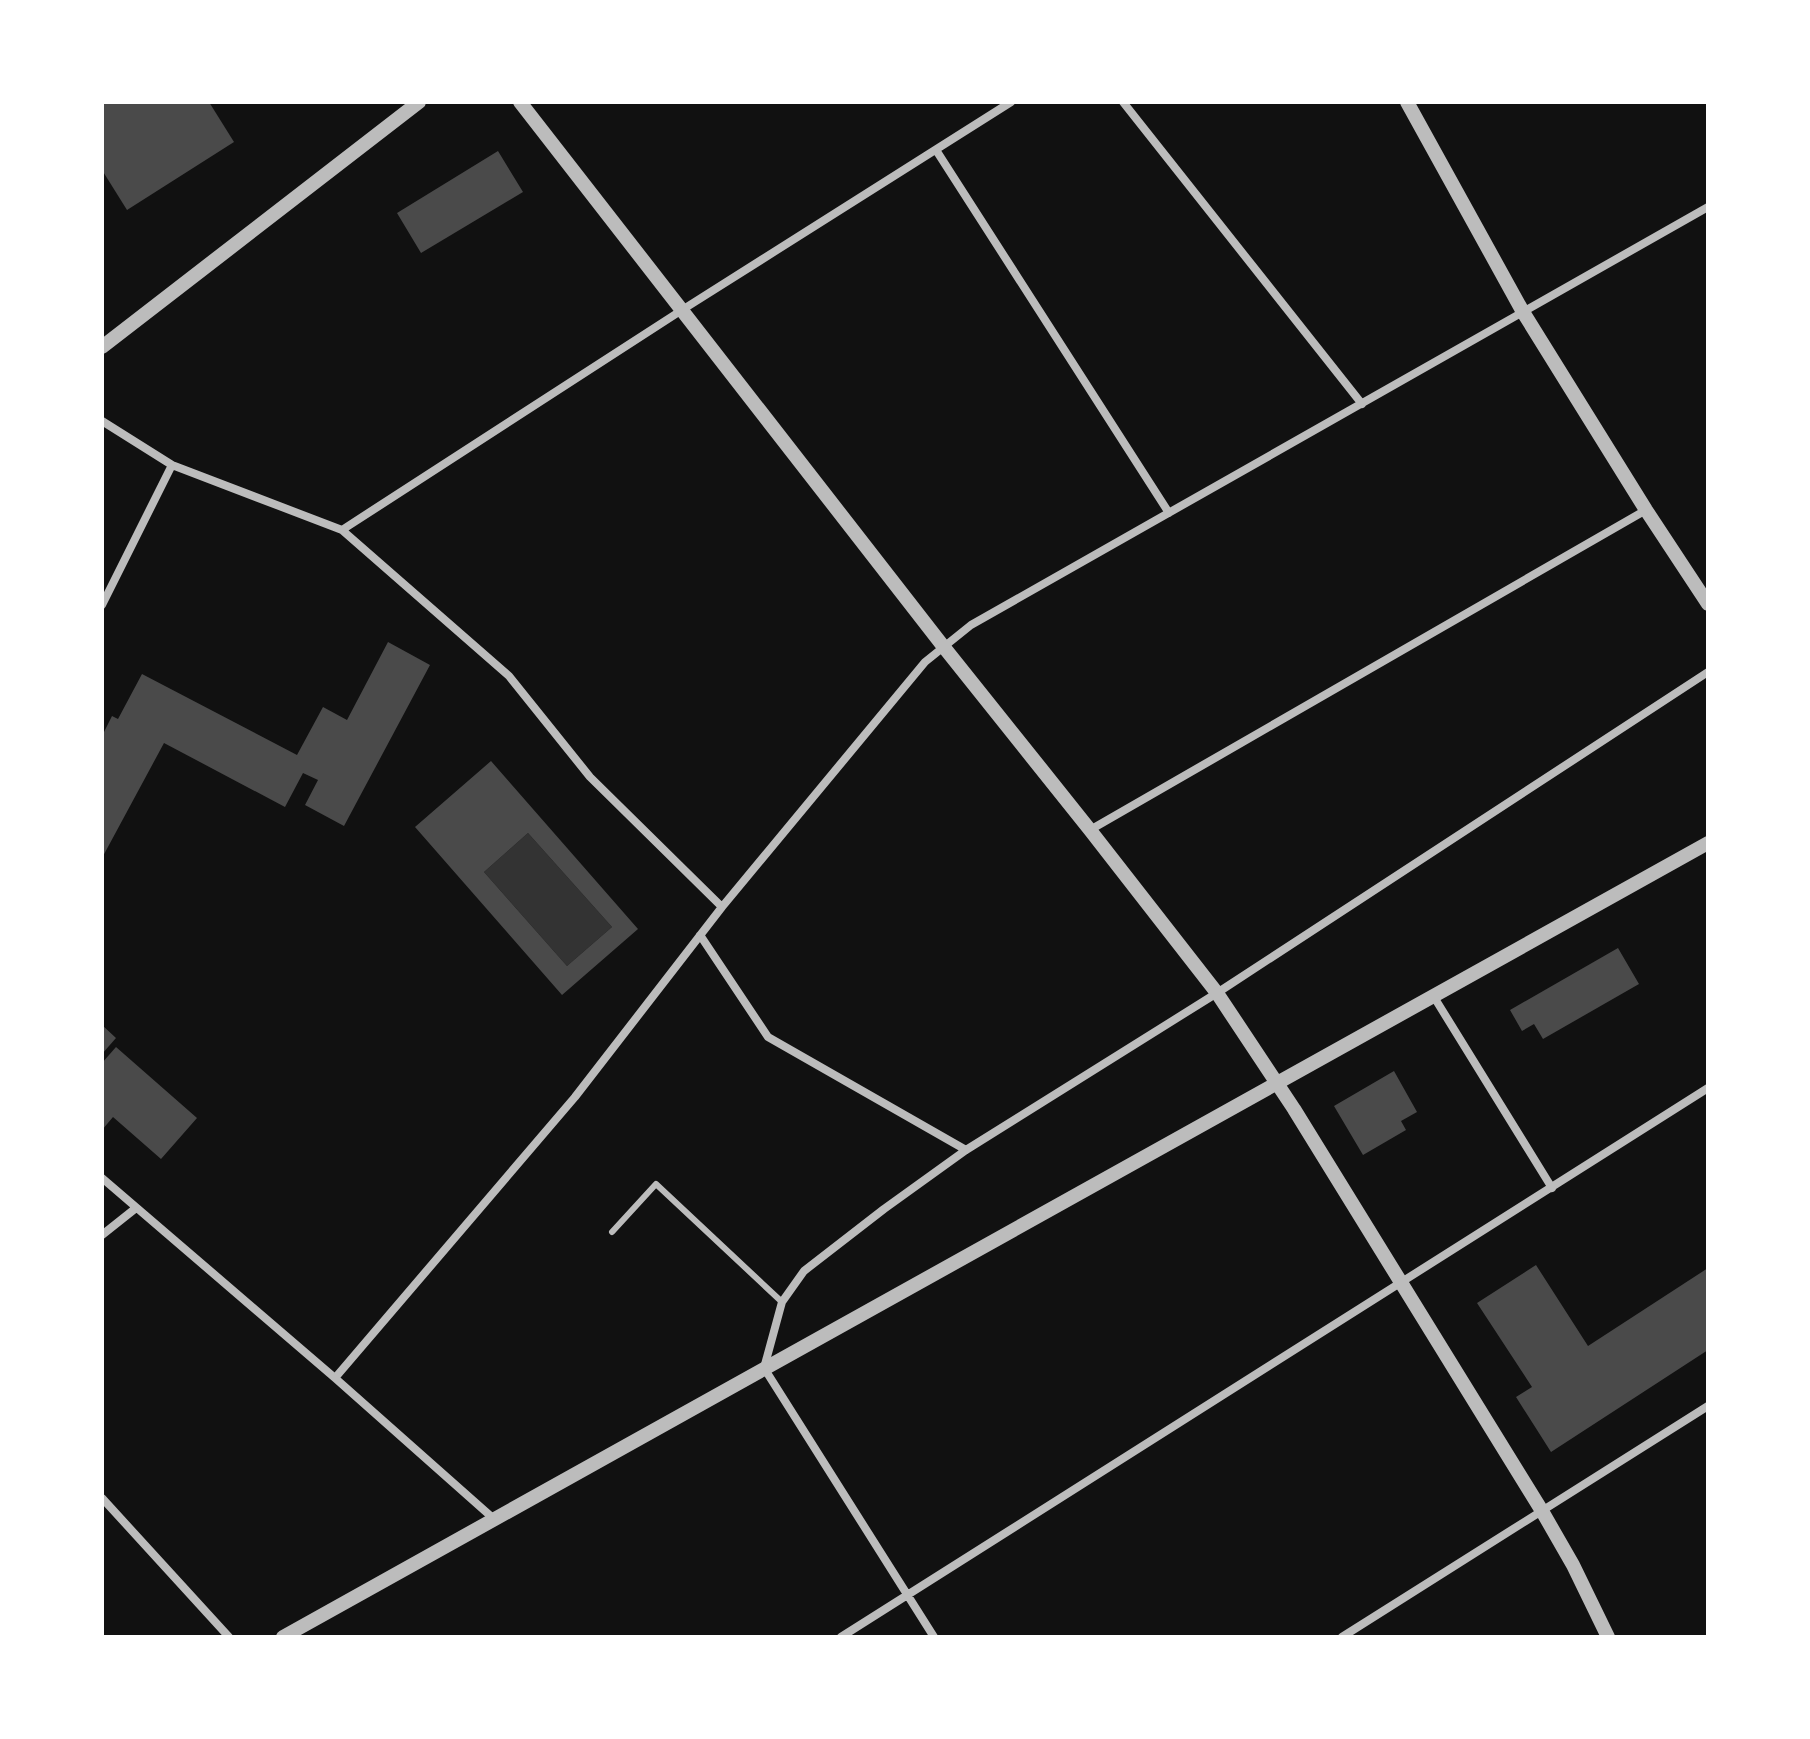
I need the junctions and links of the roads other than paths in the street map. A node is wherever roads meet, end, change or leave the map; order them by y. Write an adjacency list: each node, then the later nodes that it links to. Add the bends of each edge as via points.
1 (419, 102): 10 (street)
2 (520, 102): 8 (street)
3 (1011, 102): 6 (street)
4 (1123, 102): 11 (street)
5 (1407, 102): 9 (street)
6 (936, 150): 8 (street); 15 (street)
7 (1708, 207): 9 (street)
8 (682, 310): 16 (street); 19 (street)
9 (1523, 312): 11 (street); 14 (street)
10 (102, 347)
11 (1362, 404): 15 (street)
12 (102, 421): 13 (street)
13 (172, 465): 16 (street); 18 (street)
14 (1646, 510): 17 (street); 21 (street)
15 (1169, 513): 19 (street)
16 (342, 530): 23 (street, via 509,676 590,777)
17 (1708, 604)
18 (102, 605)
19 (943, 646): 21 (street); 23 (street)
20 (1708, 672): 25 (street)
21 (1090, 830): 25 (street)
22 (1708, 843): 26 (street)
23 (722, 907): 24 (street)
24 (700, 935): 29 (street, via 768,1037); 38 (street, via 575,1097)
25 (1217, 993): 27 (street); 29 (street)
26 (1434, 997): 27 (street); 31 (street)
27 (1277, 1083): 35 (street); 37 (street)
28 (1708, 1088): 31 (street)
29 (966, 1150): 36 (street, via 804,1271)
30 (102, 1178): 32 (street)
31 (1552, 1188): 35 (street)
32 (136, 1208): 34 (street); 38 (street)
33 (612, 1232): 36 (lane, via 656,1184)
34 (102, 1235)
35 (1401, 1283): 41 (street); 43 (street)
36 (782, 1302): 37 (street)
37 (764, 1368): 42 (street); 43 (street)
38 (335, 1378): 42 (street)
39 (1708, 1406): 41 (street)
40 (102, 1498): 44 (street)
41 (1542, 1511): 48 (street); 49 (street)
42 (494, 1519): 45 (street)
43 (908, 1595): 46 (street); 47 (street)
44 (229, 1637)
45 (283, 1637)
46 (841, 1637)
47 (934, 1637)
48 (1342, 1637)
49 (1608, 1637)

